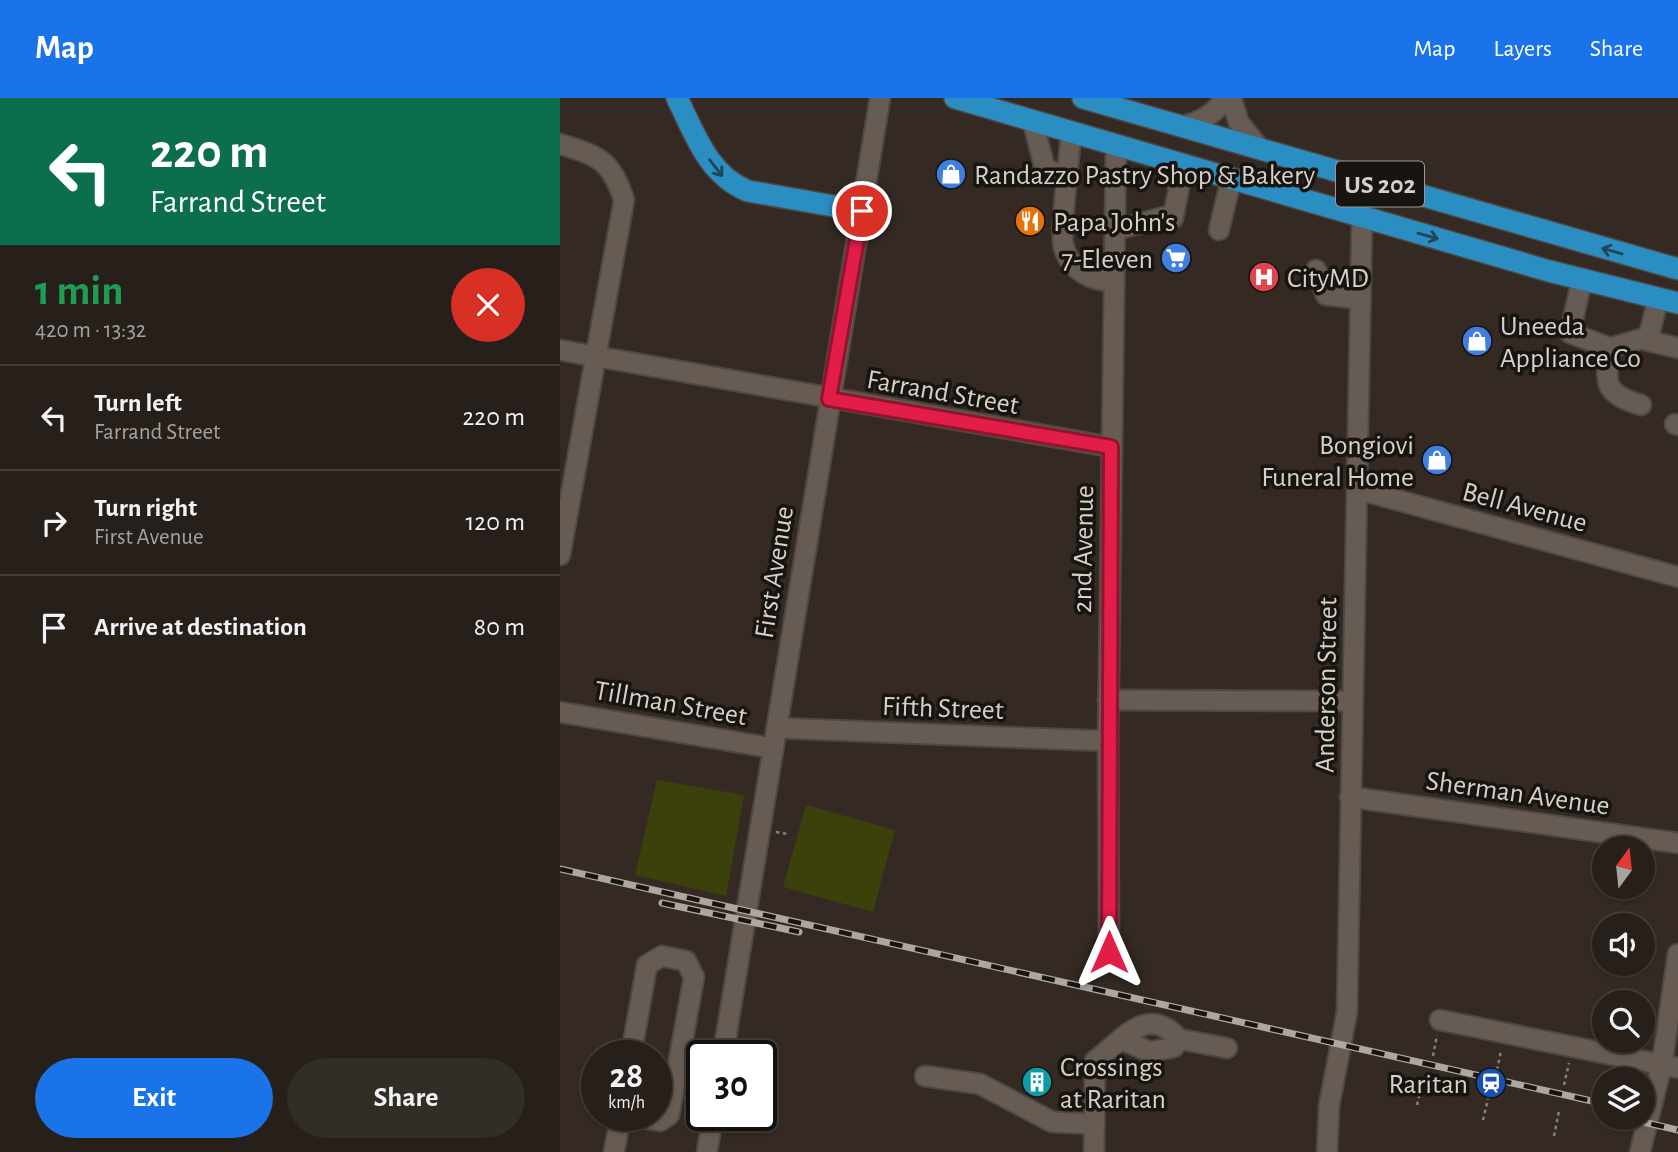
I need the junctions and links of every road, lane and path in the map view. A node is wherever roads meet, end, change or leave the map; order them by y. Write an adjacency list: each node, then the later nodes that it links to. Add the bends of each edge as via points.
1 (677, 98): 17 (highway, one-way to 17, via 702,149 732,184 748,191)
2 (880, 98): 17 (street, First Avenue)
3 (956, 98): 8 (highway, US 202)
4 (1083, 98): 7 (highway, US 202)
5 (1130, 98): 7 (highway)
6 (1228, 98): 9 (street, via 1195,124); 13 (street, via 1239,123)
7 (1158, 119): 9 (highway, US 202)
8 (1033, 121): 10 (highway, US 202); 15 (street, via 1045,169)
9 (1182, 126): 13 (highway, US 202)
10 (1071, 133): 12 (highway, US 202); 15 (street)
11 (560, 144): 31 (street, via 594,154 617,177 624,200)
12 (1116, 147): 14 (highway, US 202); 19 (street, 2nd Avenue)
13 (1260, 149): 21 (highway, US 202, one-way to 13)
14 (1183, 166): 16 (highway, US 202); 19 (street, via 1169,218)
15 (1068, 177): 24 (street, via 1063,247 1074,266 1095,281)
16 (1231, 180): 18 (highway, US 202); 20 (street)
17 (862, 211): 32 (street, First Avenue)
18 (1362, 217): 23 (highway, US 202, one-way to 23); 25 (street, Anderson Street)
19 (1115, 229): 24 (street, 2nd Avenue)
20 (1219, 230)
21 (1678, 269)
22 (1316, 270): 25 (street, via 1326,295)
23 (1582, 279): 26 (highway, US 202); 28 (street, via 1570,333)
24 (1114, 282): 34 (street, 2nd Avenue)
25 (1361, 299): 35 (street, Anderson Street)
26 (1668, 301): 27 (street)
27 (1648, 340): 28 (street); 29 (street)
28 (1610, 348): 33 (street, via 1606,377 1611,391)
29 (1678, 348)
30 (560, 350): 31 (street, Farrand Street)
31 (597, 356): 32 (street, Farrand Street); 36 (street)
32 (829, 399): 34 (street, Farrand Street); 41 (street, First Avenue)
33 (1641, 405)
34 (1111, 447): 38 (street, 2nd Avenue)
35 (1357, 489): 37 (street, Bell Avenue); 39 (street, Anderson Street)
36 (560, 555)
37 (1678, 577)
38 (1108, 700): 39 (street); 42 (street, 2nd Avenue)
39 (1352, 701): 44 (street, Anderson Street)
40 (560, 712): 43 (street, Tillman Street)
41 (777, 728): 42 (street, Fifth Street); 43 (street, First Avenue)
42 (1108, 741): 48 (street, 2nd Avenue)
43 (772, 748): 53 (street, First Avenue)
44 (1350, 797): 47 (street, Sherman Avenue); 75 (street, Anderson Street, via 1347,1012 1329,1105)
45 (776, 832): 46 (path)
46 (789, 834)
47 (1678, 843)
48 (1109, 952)
49 (1678, 954): 58 (street)
50 (1440, 1020): 51 (street)
51 (1505, 1034): 57 (street); 59 (path)
52 (634, 1040): 64 (street, via 647,965 662,956 686,961 694,977)
53 (725, 1040)
54 (1123, 1040): 55 (street, via 1150,1052 1174,1048); 55 (street, via 1139,1024 1156,1024 1172,1029); 67 (street, via 1094,1061)
55 (1179, 1040): 56 (street)
56 (1227, 1048)
57 (1572, 1049): 58 (street); 62 (path)
58 (1670, 1066): 76 (street)
59 (1497, 1070)
60 (925, 1076): 67 (street, via 980,1084 1052,1122)
61 (1423, 1080): 65 (path)
62 (1564, 1085)
63 (1489, 1095): 68 (path)
64 (672, 1098)
65 (1417, 1105)
66 (1559, 1111): 71 (path)
67 (1094, 1117): 74 (street)
68 (1483, 1120)
69 (619, 1131): 72 (street)
70 (710, 1134): 73 (street)
71 (1554, 1136)
72 (614, 1152)
73 (698, 1152)
74 (1094, 1152)
75 (1327, 1152)
76 (1640, 1152)

